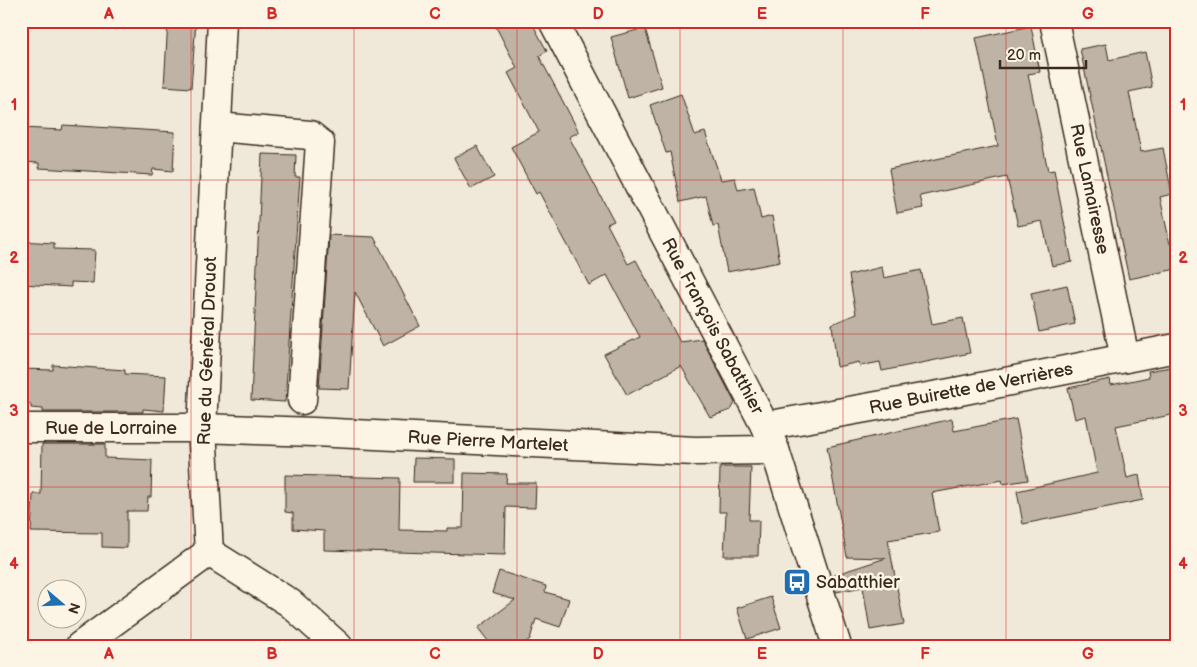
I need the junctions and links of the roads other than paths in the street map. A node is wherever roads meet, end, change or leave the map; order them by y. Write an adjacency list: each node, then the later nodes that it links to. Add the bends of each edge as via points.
1 (222, 21): 4 (street, Rue du Général Drouot)
2 (553, 21): 10 (street, Rue François Sabatthier)
3 (1054, 21): 6 (street, Rue Lamairesse)
4 (217, 127): 7 (street, via 310,135 320,143); 9 (street, Rue du Général Drouot)
5 (1176, 348): 6 (street, Rue Buirette de Verrières)
6 (1125, 358): 10 (street, Rue Buirette de Verrières, via 950,393)
7 (302, 400)
8 (21, 428): 9 (street, Rue de Lorraine)
9 (202, 428): 10 (street, Rue Pierre Martelet, via 695,451); 11 (street, Rue du Général Drouot)
10 (770, 438): 14 (street, Rue François Sabatthier)
11 (209, 552): 12 (street); 13 (street, via 290,603)
12 (80, 646)
13 (338, 646)
14 (837, 646)

